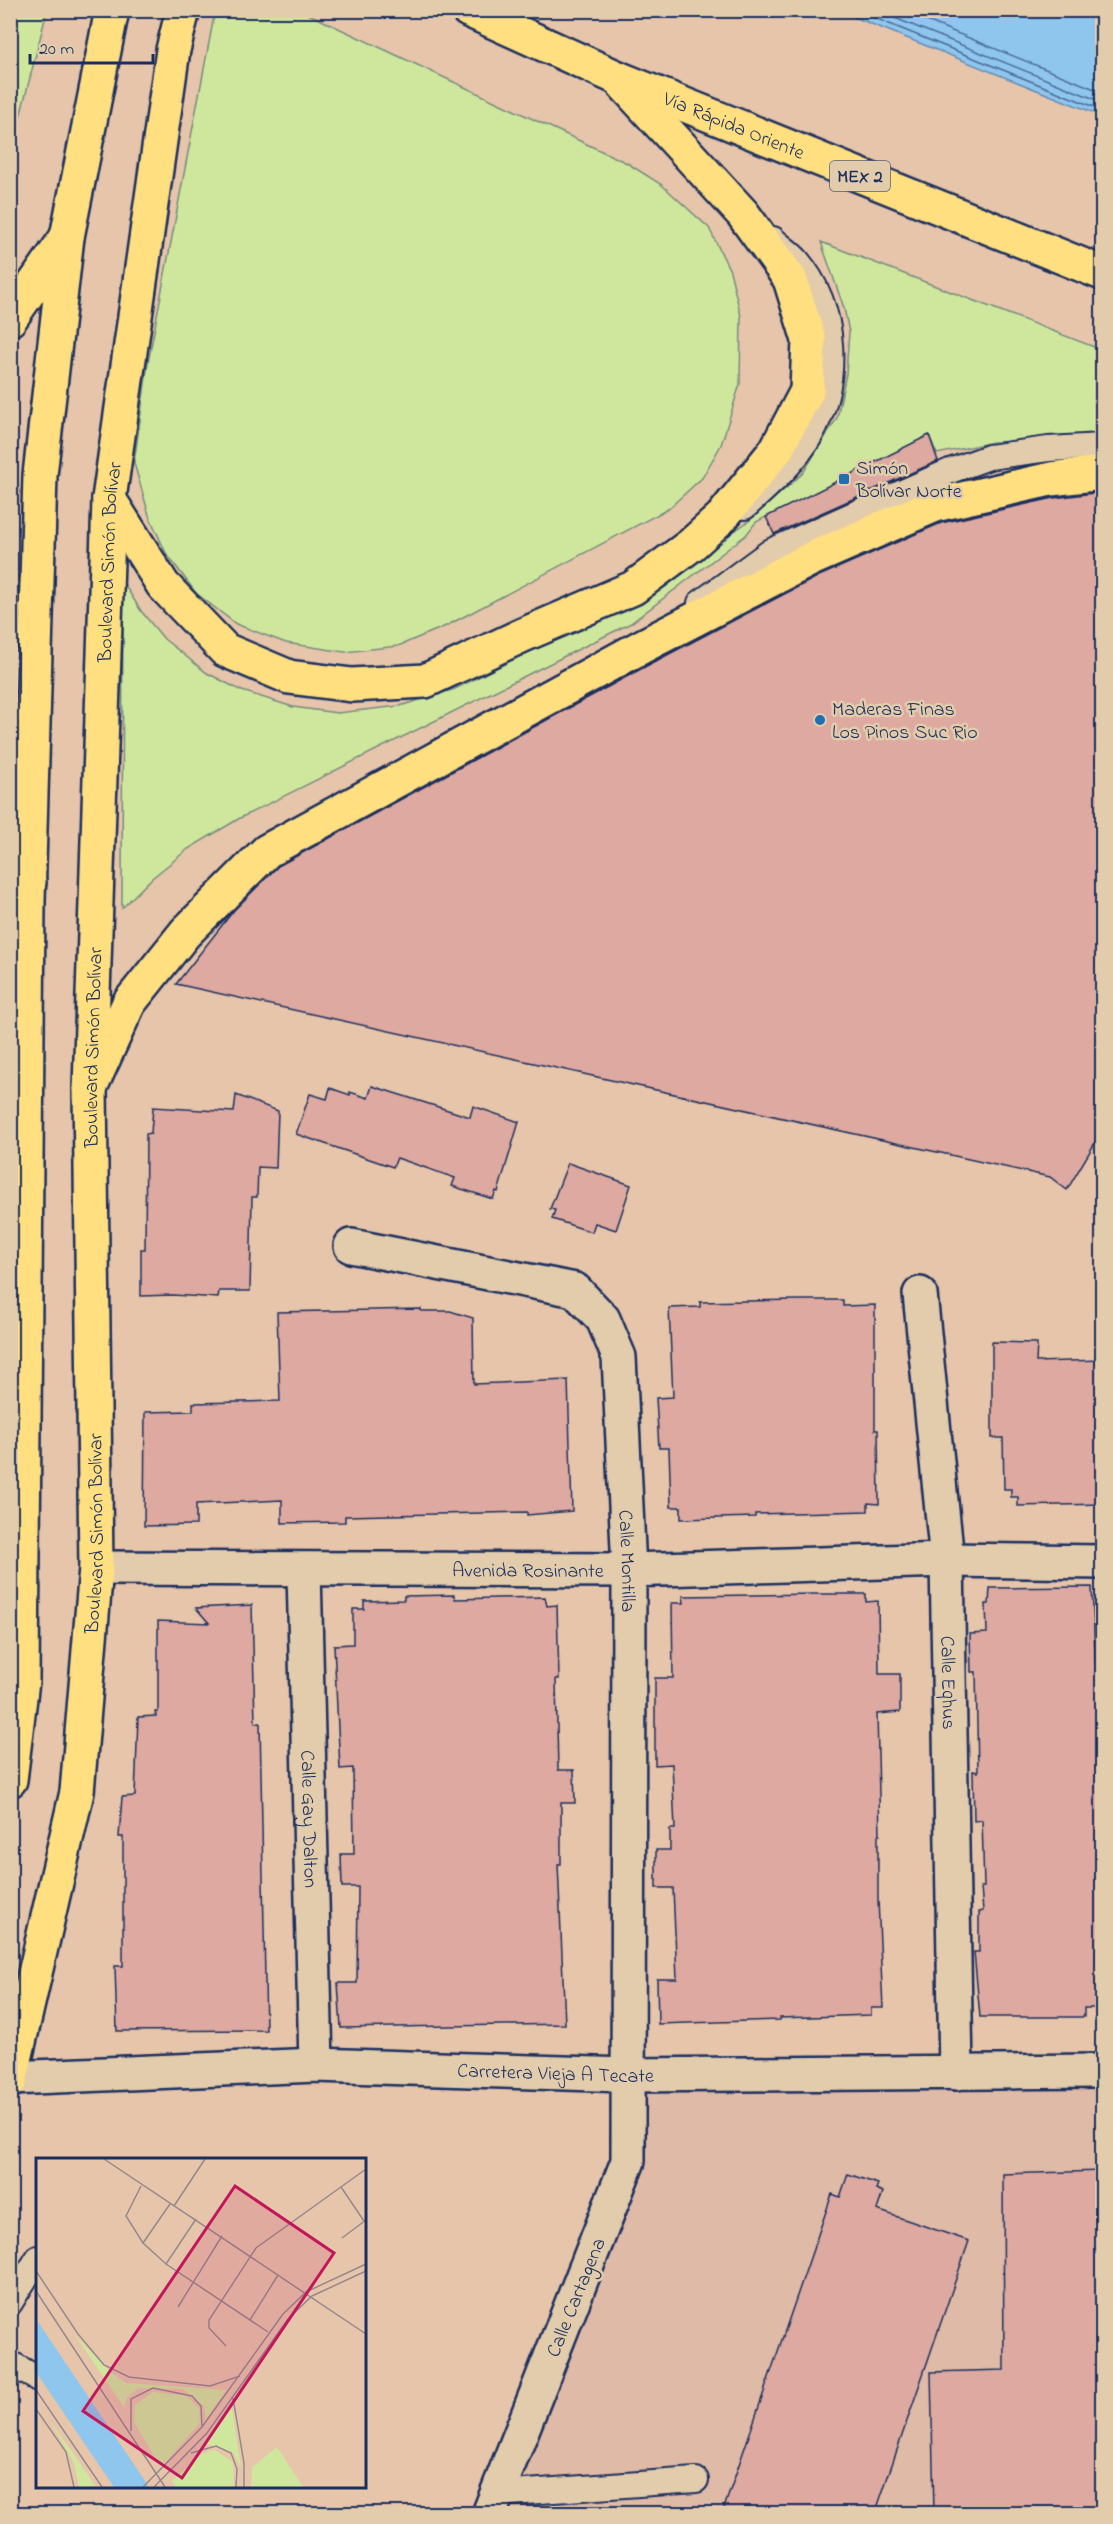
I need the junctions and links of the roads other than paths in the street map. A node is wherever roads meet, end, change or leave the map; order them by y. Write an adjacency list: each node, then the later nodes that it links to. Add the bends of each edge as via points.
1 (183, 10): 10 (main road, Boulevard Simón Bolívar, via 173,50)
2 (468, 10): 4 (main road, Vía Rápida Oriente / MEX 2)
3 (112, 12): 5 (main road)
4 (618, 78): 6 (main road, Vía Rápida Oriente / MEX 2); 10 (main road, via 743,214 790,279 809,340 807,391 776,450 722,517 691,545 633,588 425,681 352,685 289,677 225,650 163,585)
5 (67, 237): 7 (main road); 12 (main road, via 40,475)
6 (1102, 273)
7 (10, 319)
8 (1102, 446): 11 (lane, via 989,457 950,471 771,551)
9 (1102, 473): 11 (main road, via 1051,479 935,505 811,559)
10 (109, 499): 13 (main road, Boulevard Simón Bolívar)
11 (643, 646): 13 (main road, via 267,851 185,933 129,1003)
12 (20, 882): 14 (main road)
13 (90, 1088): 19 (main road, Boulevard Simón Bolívar)
14 (18, 1121): 22 (main road, via 22,1681)
15 (351, 1246): 20 (street, Calle Montilla, via 575,1290 603,1319 619,1357)
16 (920, 1294): 17 (street, Calle Eqhus)
17 (947, 1560): 18 (street, Avenida Rosinante); 20 (street, Avenida Rosinante); 25 (street, Calle Eqhus)
18 (1102, 1562)
19 (96, 1568): 21 (street, Avenida Rosinante); 27 (main road, Boulevard Simón Bolívar, via 77,1792)
20 (628, 1570): 21 (street, Avenida Rosinante); 26 (street, Calle Montilla)
21 (304, 1571): 23 (street, Calle Gay Dalton)
22 (10, 1780)
23 (316, 2065): 26 (street, Carretera Vieja A Tecate); 27 (street, Carretera Vieja A Tecate)
24 (1102, 2071): 25 (street, Carretera Vieja A Tecate)
25 (956, 2073): 26 (street, Carretera Vieja A Tecate)
26 (628, 2075): 33 (street, Calle Cartagena, via 628,2161)
27 (11, 2079)
28 (36, 2261): 29 (lane)
29 (10, 2303)
30 (10, 2363): 31 (lane)
31 (36, 2378)
32 (696, 2480): 33 (lane)
33 (493, 2504)

